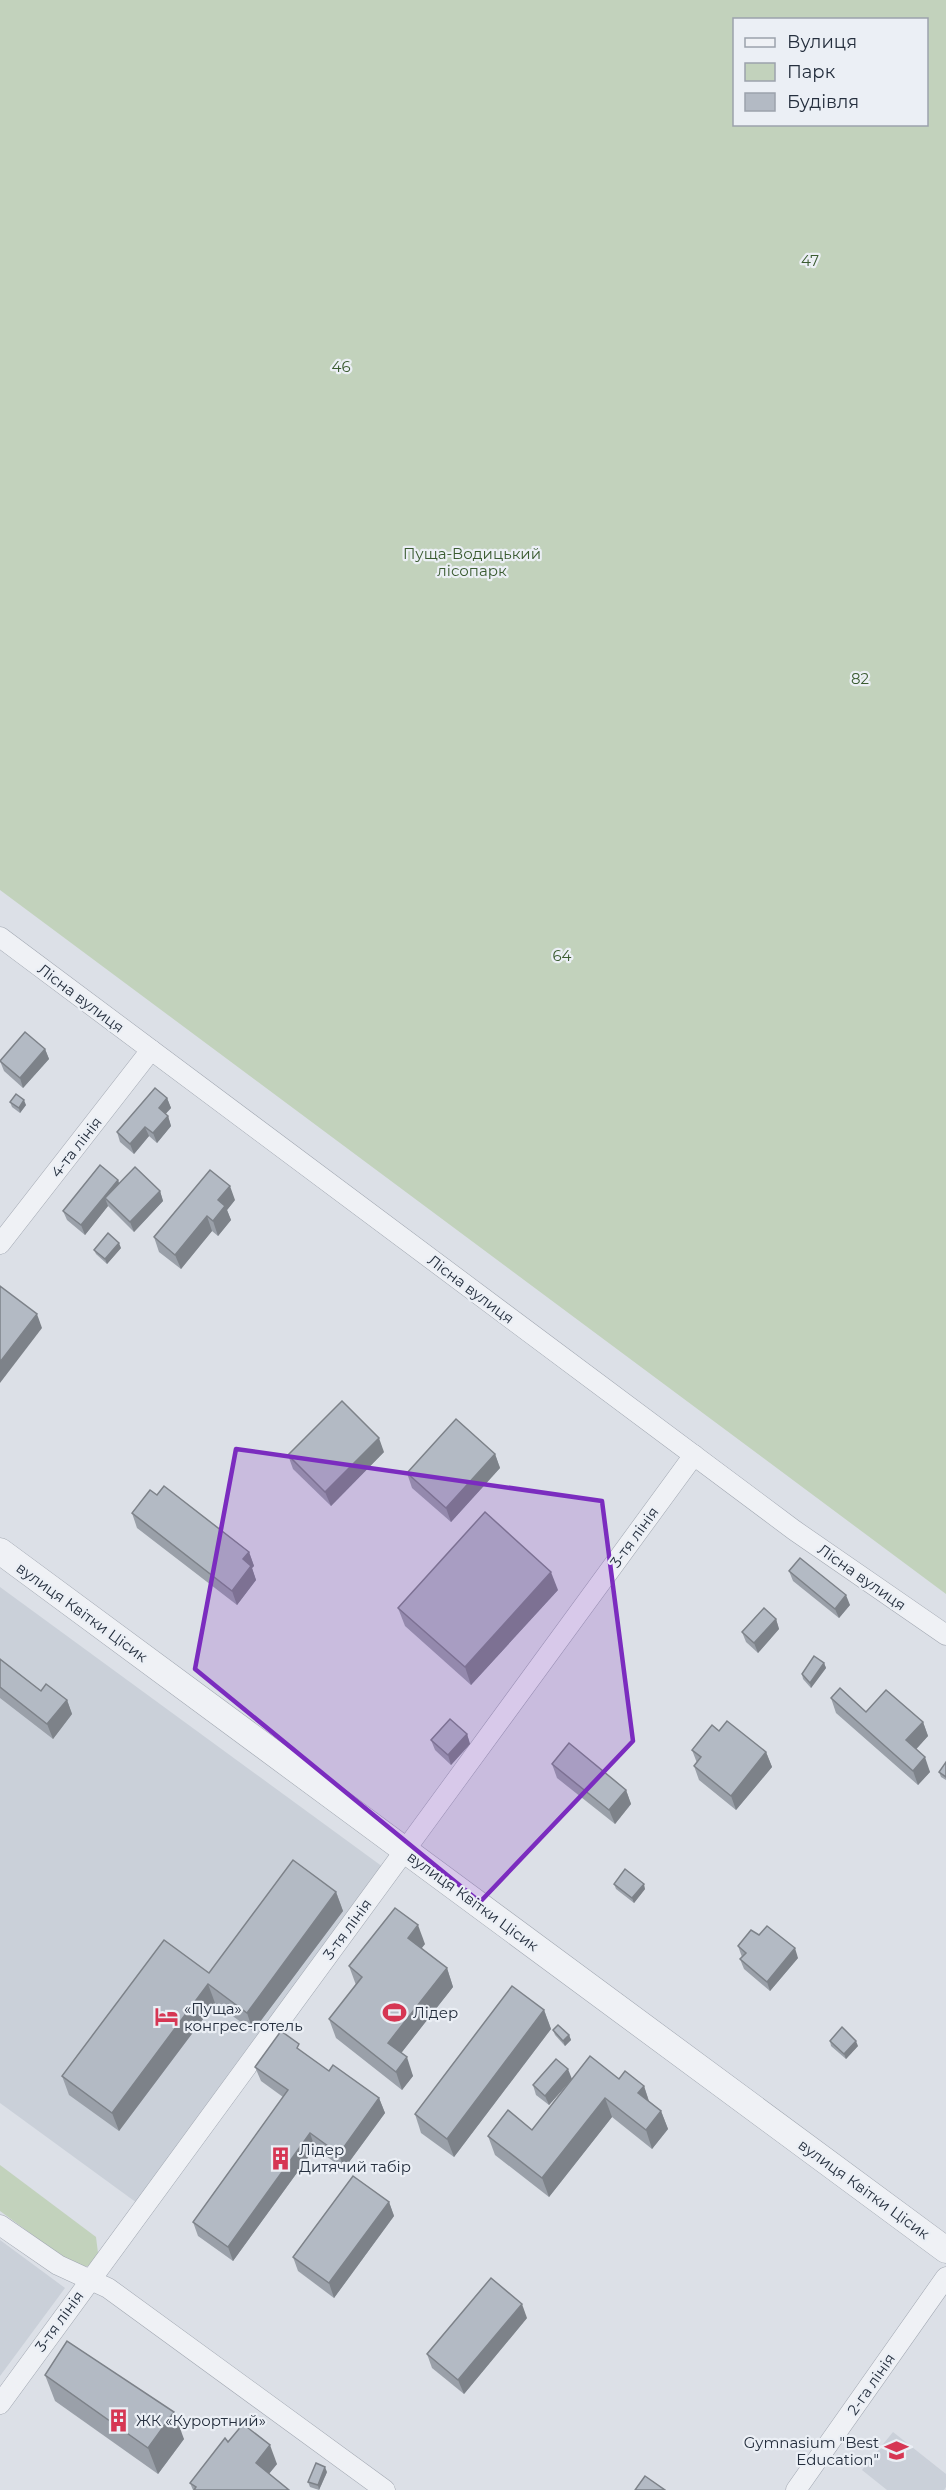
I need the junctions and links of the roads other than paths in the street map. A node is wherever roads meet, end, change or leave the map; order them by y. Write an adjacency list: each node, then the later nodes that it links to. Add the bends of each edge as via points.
1 (0, 937): 2 (street, Лісна вулиця)
2 (151, 1050): 3 (street, 4-та лінія); 4 (street, Лісна вулиця)
3 (0, 1244)
4 (694, 1455): 6 (street, Лісна вулиця); 7 (street, 3-тя лінія)
5 (0, 1551): 7 (street, вулиця Квітки Цісик)
6 (946, 1635)
7 (405, 1851): 9 (street, вулиця Квітки Цісик); 11 (street, 3-тя лінія)
8 (0, 2225): 11 (street, via 58,2265)
9 (946, 2250)
10 (946, 2277): 14 (street, 2-га лінія)
11 (89, 2280): 12 (street, 3-тя лінія); 13 (street, via 136,2308)
12 (0, 2403)
13 (385, 2490)
14 (796, 2490)

